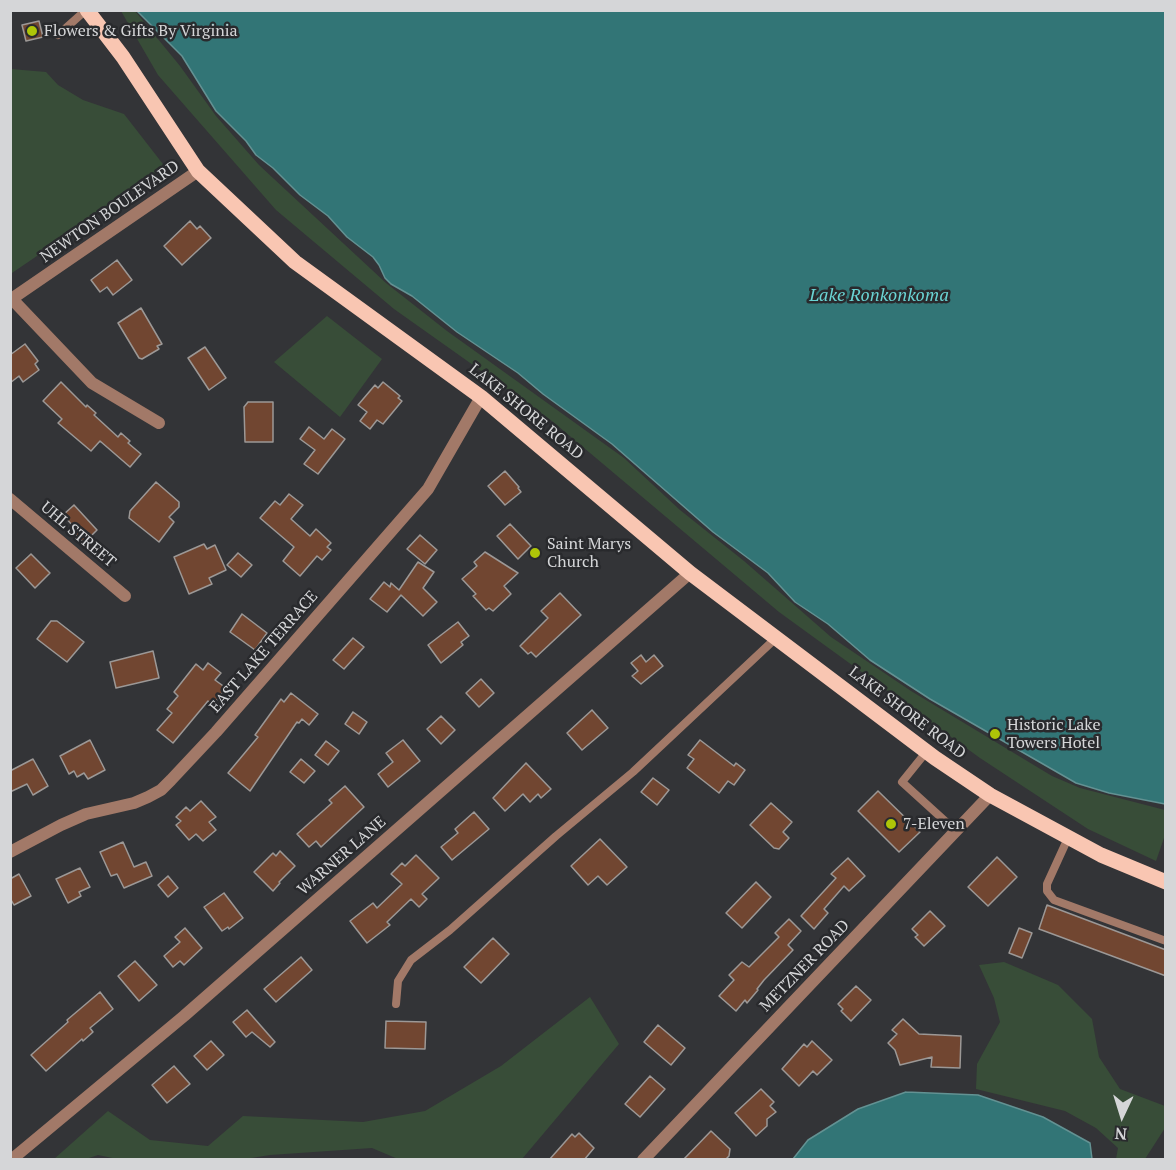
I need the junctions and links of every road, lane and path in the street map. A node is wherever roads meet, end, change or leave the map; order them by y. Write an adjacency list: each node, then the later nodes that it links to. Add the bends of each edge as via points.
1 (87, 10): 2 (lane); 3 (main road, LAKE SHORE ROAD)
2 (58, 35)
3 (198, 171): 4 (street, NEWTON BOULEVARD); 5 (main road, LAKE SHORE ROAD, via 295,262)
4 (11, 300): 6 (street, via 92,383)
5 (482, 397): 8 (main road, LAKE SHORE ROAD); 15 (street, EAST LAKE TERRACE, via 428,489 171,780 148,797 86,814)
6 (159, 423)
7 (10, 499): 9 (street, UHL STREET)
8 (690, 573): 10 (main road, LAKE SHORE ROAD); 19 (street, WARNER LANE, via 184,1016)
9 (125, 596)
10 (776, 638): 11 (main road, LAKE SHORE ROAD); 18 (lane, via 633,772 411,960 398,981)
11 (927, 751): 12 (main road, LAKE SHORE ROAD); 13 (lane, via 902,782)
12 (990, 795): 13 (street, METZNER ROAD); 14 (main road, LAKE SHORE ROAD)
13 (957, 831): 20 (street, METZNER ROAD)
14 (1068, 838): 16 (main road, LAKE SHORE ROAD); 17 (lane, via 1047,884 1054,900)
15 (10, 852)
16 (1166, 882)
17 (1166, 941)
18 (396, 1004)
19 (10, 1160)
20 (643, 1160)

